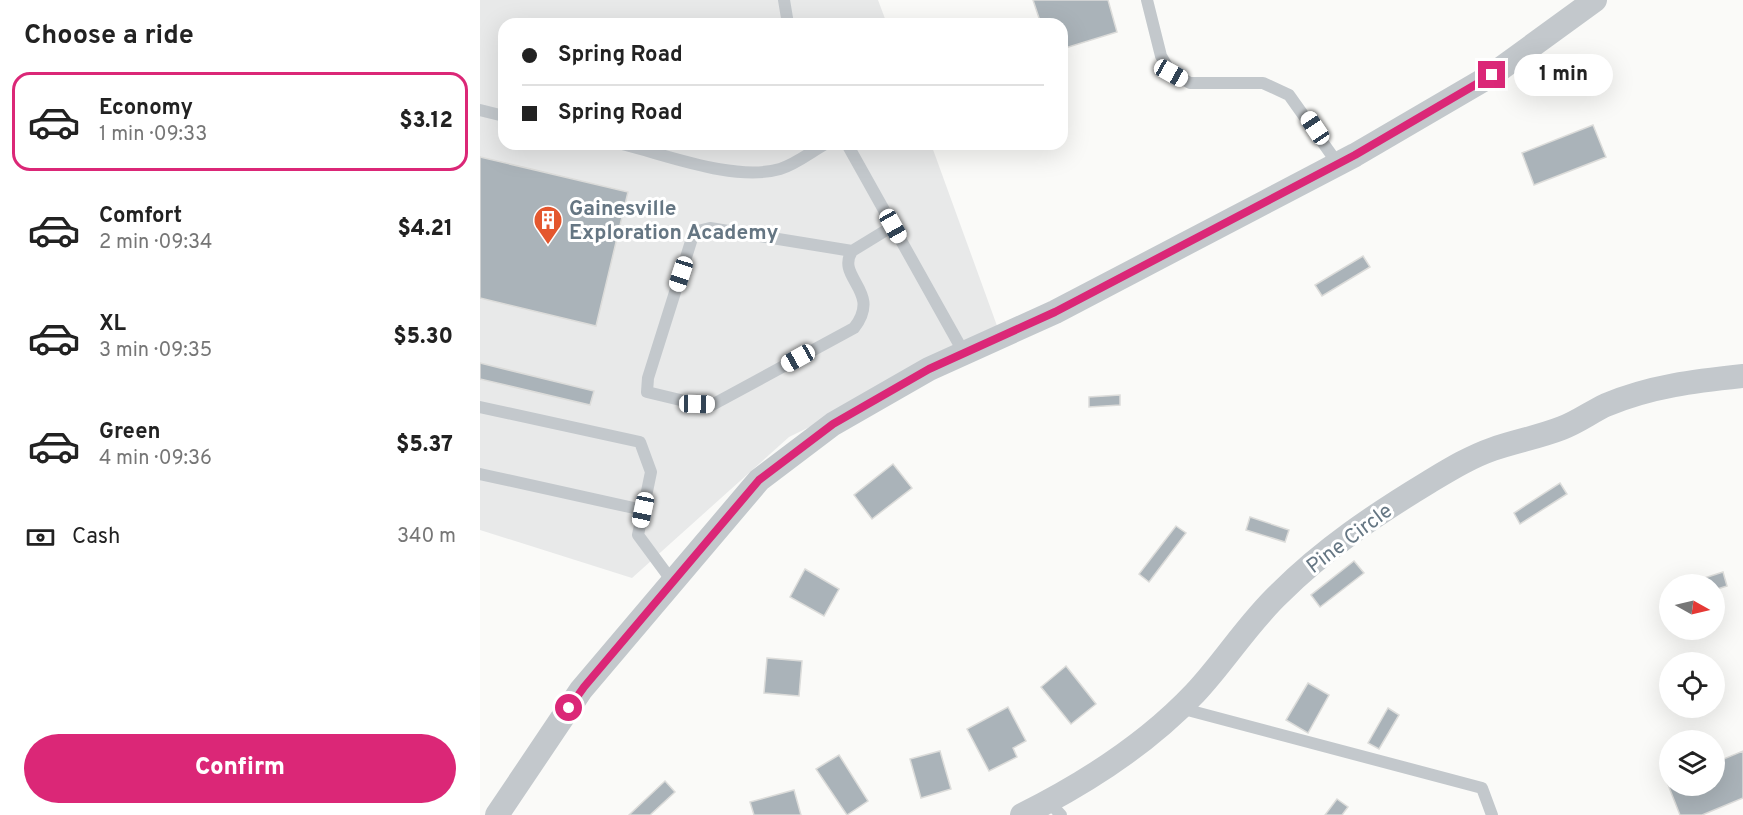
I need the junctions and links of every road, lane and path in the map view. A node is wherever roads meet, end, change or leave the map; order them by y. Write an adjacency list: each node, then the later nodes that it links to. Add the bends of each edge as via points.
1 (784, 0): 4 (lane)
2 (1147, 0): 10 (lane, via 1161,56 1171,73 1190,83 1263,83 1289,95)
3 (1595, 0): 10 (street, via 1492,75)
4 (787, 18)
5 (480, 110): 6 (lane)
6 (498, 114)
7 (646, 150): 8 (lane, via 756,174 782,168)
8 (814, 150)
9 (851, 150): 11 (lane)
10 (1338, 164): 13 (street, via 1055,312)
11 (893, 226): 12 (lane); 13 (lane)
12 (852, 251): 12 (lane, via 848,266 865,303 865,315 854,328 712,405 647,392 694,232 710,228)
13 (964, 353): 18 (street, via 833,424 759,480)
14 (1743, 376): 19 (street, Pine Circle, via 1680,382 1605,405 1538,437 1493,449 1395,502 1339,541 1280,592)
15 (480, 407): 17 (lane, via 640,442 651,472)
16 (480, 474): 17 (lane)
17 (643, 510): 18 (lane, via 638,536)
18 (672, 581): 21 (street, via 581,690)
19 (1180, 708): 20 (street, Pine Circle, via 1157,732 1075,787); 23 (lane, via 1482,788)
20 (1055, 808): 22 (street, Pine Circle)
21 (497, 815)
22 (1022, 815)
23 (1492, 815)

